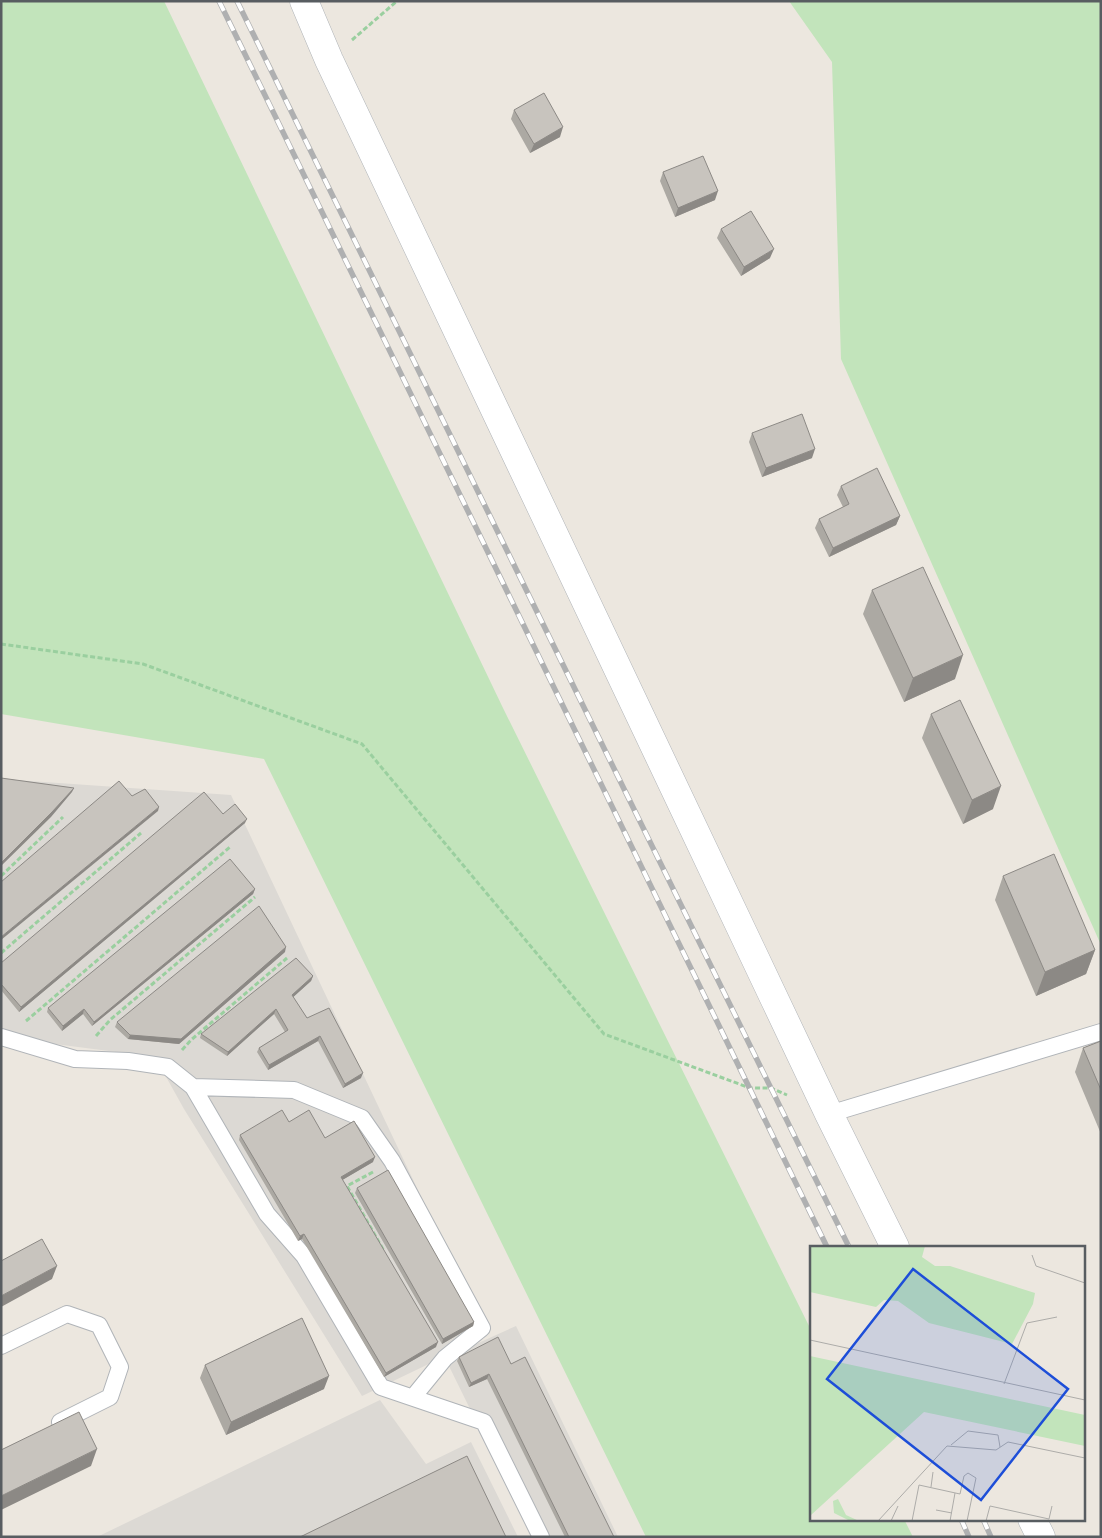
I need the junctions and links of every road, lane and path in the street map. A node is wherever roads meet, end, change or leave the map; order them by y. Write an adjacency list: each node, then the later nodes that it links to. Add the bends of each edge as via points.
1 (304, 1): 3 (street)
2 (397, 1): 3 (path)
3 (329, 60): 17 (street)
4 (1, 644): 17 (path, via 143,664 362,744 604,1034 750,1088 771,1088)
5 (63, 817): 8 (path)
6 (141, 833): 10 (path)
7 (230, 847): 13 (path)
8 (1, 876)
9 (256, 898): 14 (path, via 110,1020)
10 (1, 953)
11 (287, 958): 15 (path, via 191,1040)
12 (1101, 1032): 17 (lane)
13 (4, 1037): 14 (lane)
14 (76, 1059): 15 (lane, via 128,1061)
15 (168, 1067): 16 (lane)
16 (193, 1087): 18 (lane, via 294,1090 362,1118); 22 (lane, via 267,1214 304,1256 381,1387)
17 (829, 1114): 19 (street)
18 (392, 1161): 20 (path, via 347,1186); 22 (lane, via 482,1328 445,1358)
19 (895, 1246)
20 (386, 1255)
21 (1, 1346): 23 (lane, via 67,1314 99,1325 120,1367 110,1398)
22 (414, 1396): 25 (lane, via 484,1422)
23 (43, 1430)
24 (1032, 1520): 26 (street)
25 (541, 1537)
26 (1041, 1537)

